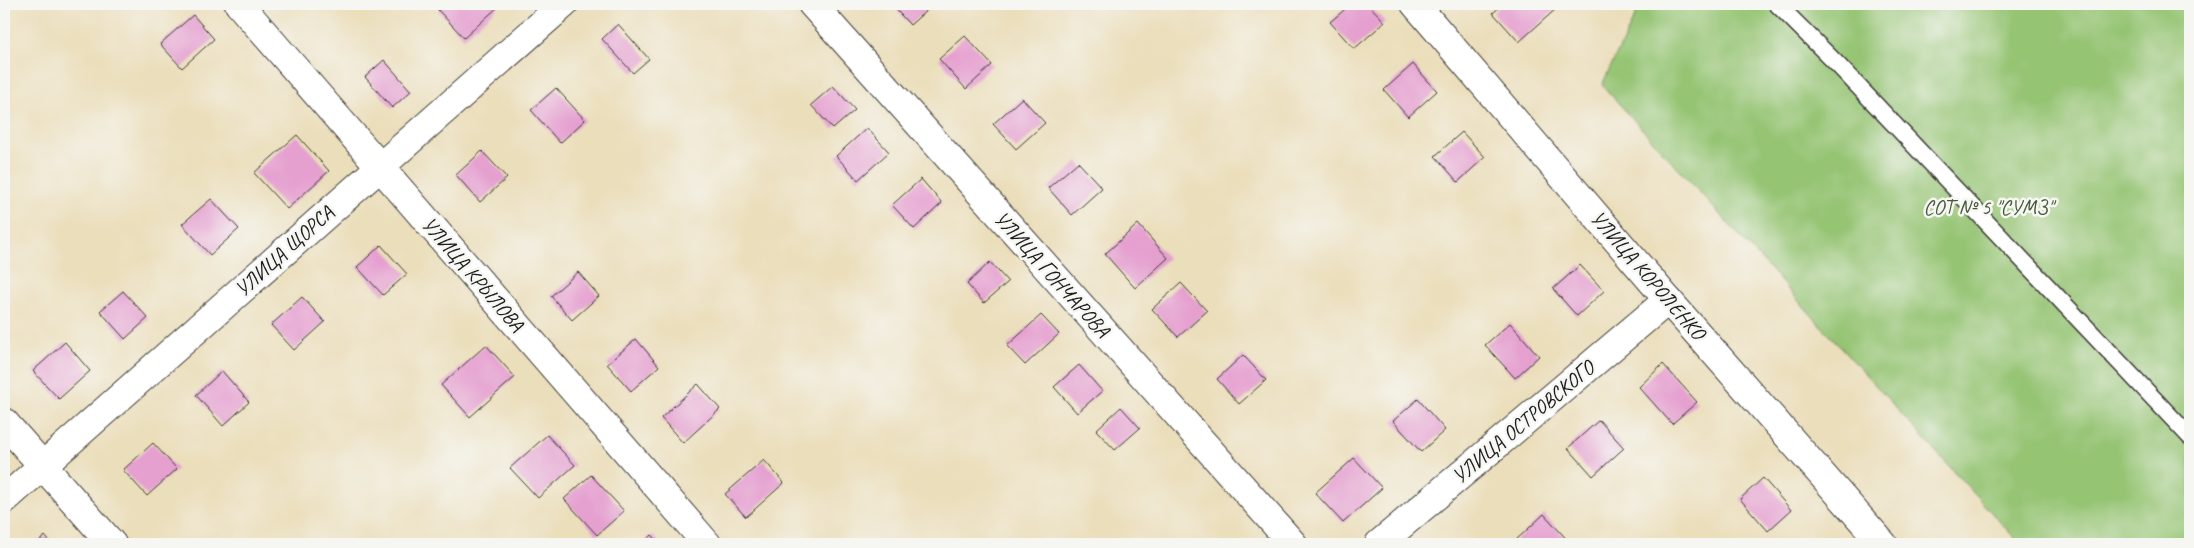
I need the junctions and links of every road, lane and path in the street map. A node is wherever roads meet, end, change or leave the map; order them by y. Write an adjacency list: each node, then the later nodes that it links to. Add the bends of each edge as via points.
1 (239, 4): 6 (street, УЛИЦА КРЫЛОВА)
2 (564, 4): 6 (street, УЛИЦА ЩОРСА)
3 (812, 4): 14 (street, УЛИЦА ГОНЧАРОВА)
4 (1415, 4): 7 (street, УЛИЦА КОРОЛЕНКО)
5 (1777, 4): 9 (lane)
6 (380, 166): 10 (street, УЛИЦА ЩОРСА); 13 (street, УЛИЦА КРЫЛОВА)
7 (1668, 300): 15 (street, УЛИЦА ОСТРОВСКОГО); 16 (street, УЛИЦА КОРОЛЕНКО)
8 (4, 422): 10 (street)
9 (2190, 437)
10 (42, 466): 11 (street, УЛИЦА ЩОРСА); 12 (street)
11 (4, 500)
12 (112, 544)
13 (707, 544)
14 (1293, 544)
15 (1379, 544)
16 (1884, 544)

